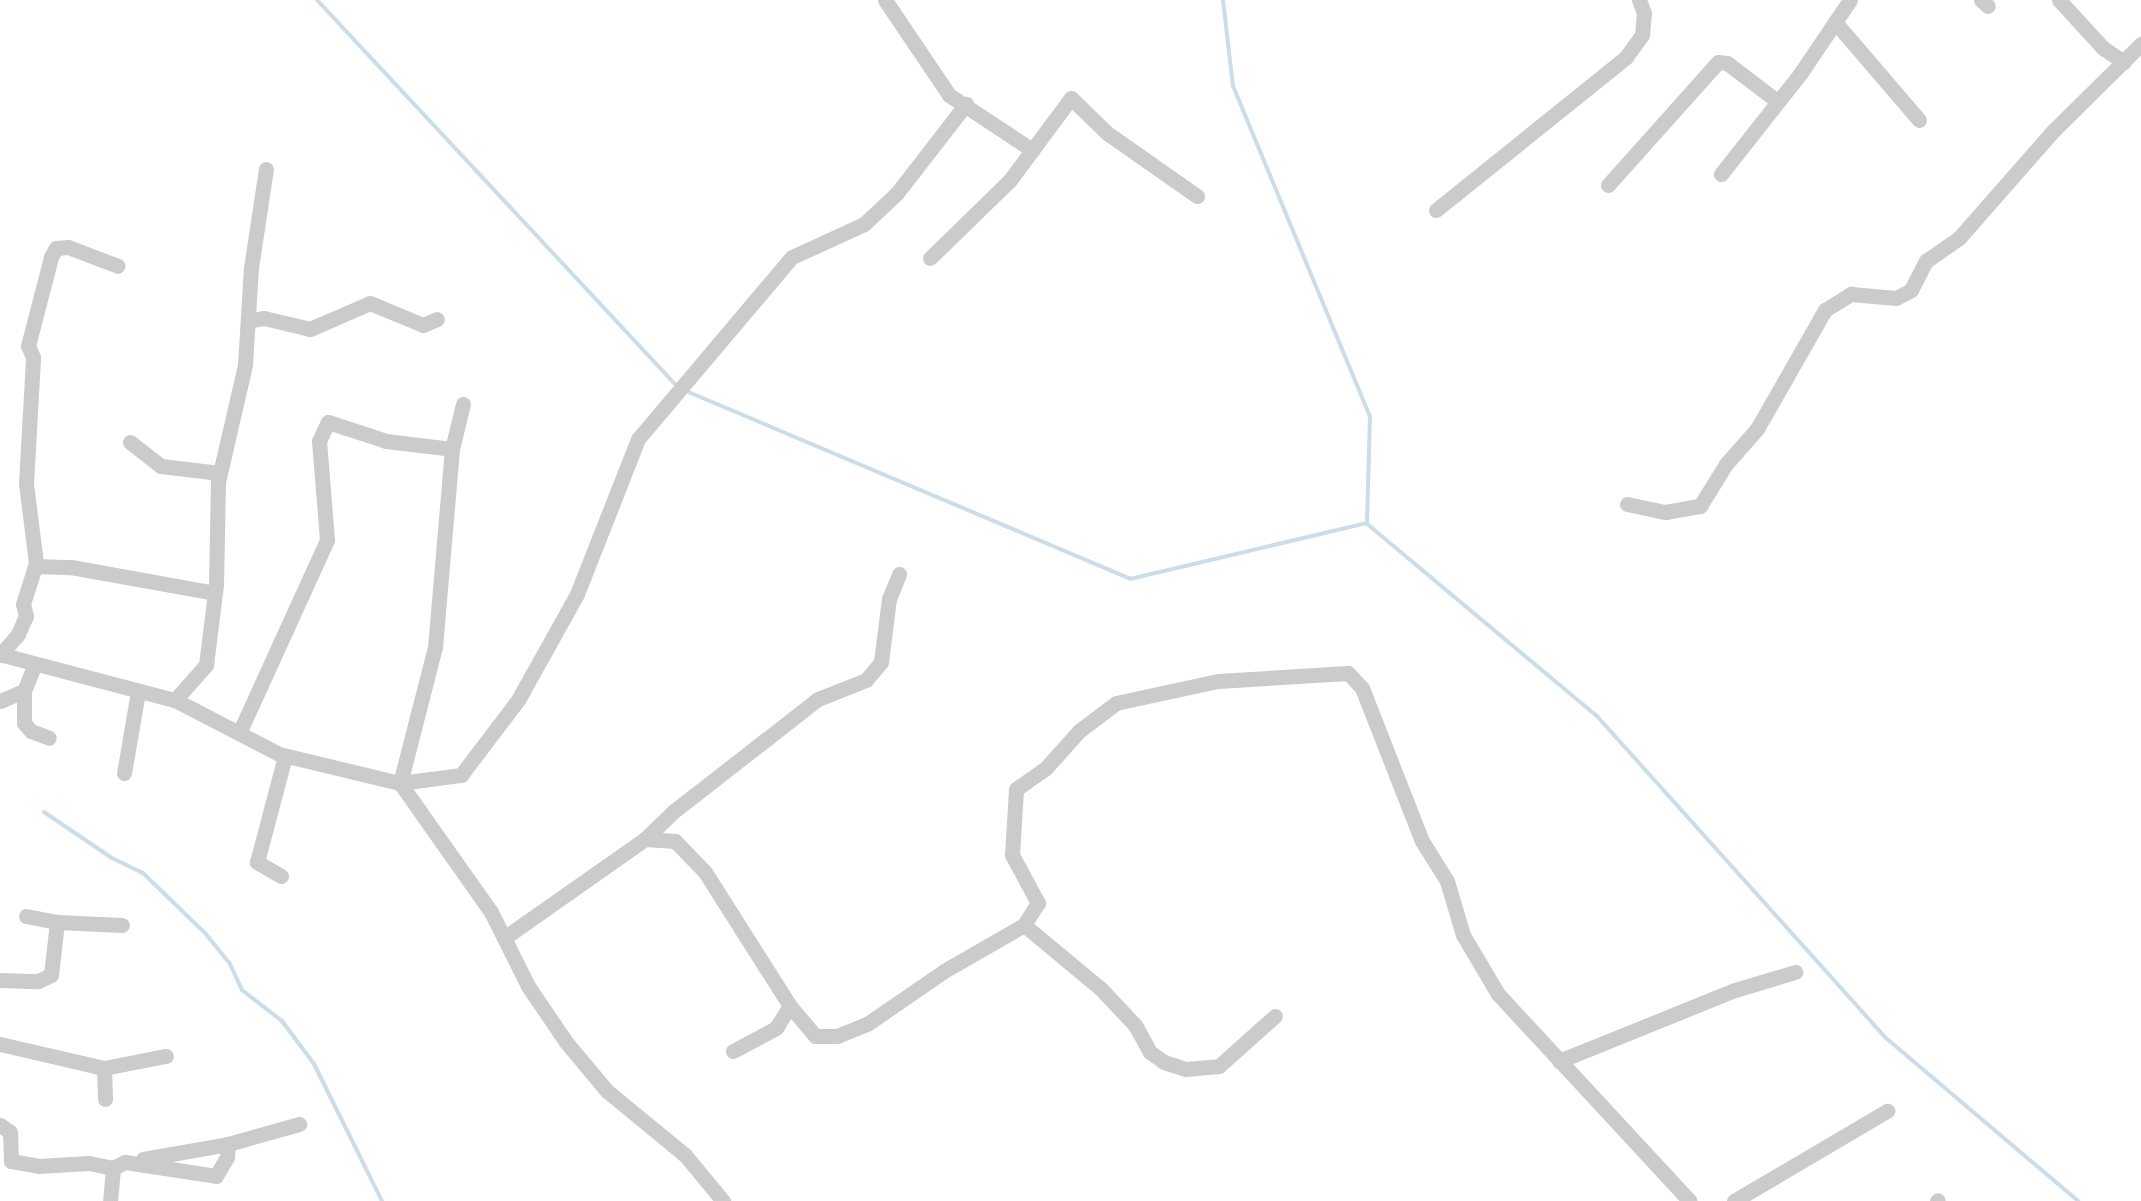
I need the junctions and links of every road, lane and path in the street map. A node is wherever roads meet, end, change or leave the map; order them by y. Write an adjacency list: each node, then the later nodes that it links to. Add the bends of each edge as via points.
1 (884, 0): 9 (street, via 949,95)
2 (1638, 0): 16 (street, via 1644,24 1626,57)
3 (1850, 0): 5 (street)
4 (2060, 0): 7 (street)
5 (1836, 22): 8 (street); 10 (street)
6 (2141, 44): 7 (street)
7 (2124, 62): 25 (street, via 2052,131 1960,238 1926,262 1911,290 1896,298 1851,294 1826,310 1758,429 1700,506 1665,512)
8 (1777, 101): 13 (street); 14 (street, via 1718,62)
9 (966, 104): 11 (street); 39 (street, via 864,224 792,257 638,439 577,594 518,700 461,775)
10 (1919, 120)
11 (1032, 150): 15 (street, via 1071,98 1106,132); 17 (street)
12 (266, 169): 20 (street)
13 (1721, 174)
14 (1608, 184)
15 (1196, 196)
16 (1436, 210)
17 (930, 258)
18 (118, 266): 26 (street, via 68,246 56,248 28,336 33,356 26,484)
19 (436, 319): 20 (street, via 424,324 370,304 310,329 264,318)
20 (248, 321): 24 (street, via 245,366)
21 (462, 404): 23 (street)
22 (130, 442): 24 (street, via 161,466)
23 (452, 450): 35 (street, via 386,441 328,422 318,441 327,540); 39 (street, via 435,648)
24 (220, 473): 28 (street)
25 (1628, 504)
26 (35, 566): 28 (street); 29 (street, via 26,616)
27 (899, 574): 40 (street, via 889,599 882,662 866,680 818,700)
28 (215, 593): 34 (street, via 206,665)
29 (1, 655): 30 (street)
30 (35, 664): 31 (street); 32 (street)
31 (24, 690): 33 (street); 36 (street, via 24,723)
32 (138, 692): 34 (street); 38 (street)
33 (0, 700)
34 (175, 700): 35 (street)
35 (240, 731): 37 (street)
36 (50, 738)
37 (285, 756): 39 (street); 41 (street, via 258,862)
38 (124, 772)
39 (400, 783): 46 (street)
40 (645, 840): 46 (street); 49 (street, via 675,842 705,872)
41 (282, 876)
42 (26, 916): 43 (street)
43 (58, 922): 44 (street); 48 (street, via 50,975)
44 (122, 925)
45 (1024, 925): 49 (street, via 837,1036 815,1036); 50 (street, via 1100,988 1164,1062 1186,1069 1219,1066); 54 (street, via 1038,903 1012,854 1016,789 1116,703 1218,681 1348,673 1362,688 1464,935 1508,1007)
46 (504, 938): 63 (street, via 576,1054 607,1091 685,1155)
47 (1795, 972): 54 (street)
48 (0, 980)
49 (790, 1006): 52 (street, via 776,1028)
50 (1276, 1016)
51 (0, 1044): 55 (street)
52 (733, 1051)
53 (166, 1056): 55 (street)
54 (1560, 1061): 64 (street)
55 (104, 1068): 56 (street)
56 (105, 1099)
57 (1887, 1111): 65 (street)
58 (300, 1124): 60 (street)
59 (0, 1125): 61 (street, via 10,1132 11,1160)
60 (228, 1144): 61 (street); 61 (street, via 216,1176)
61 (119, 1165): 62 (street)
62 (110, 1201)
63 (723, 1201)
64 (1690, 1201)
65 (1734, 1201)

